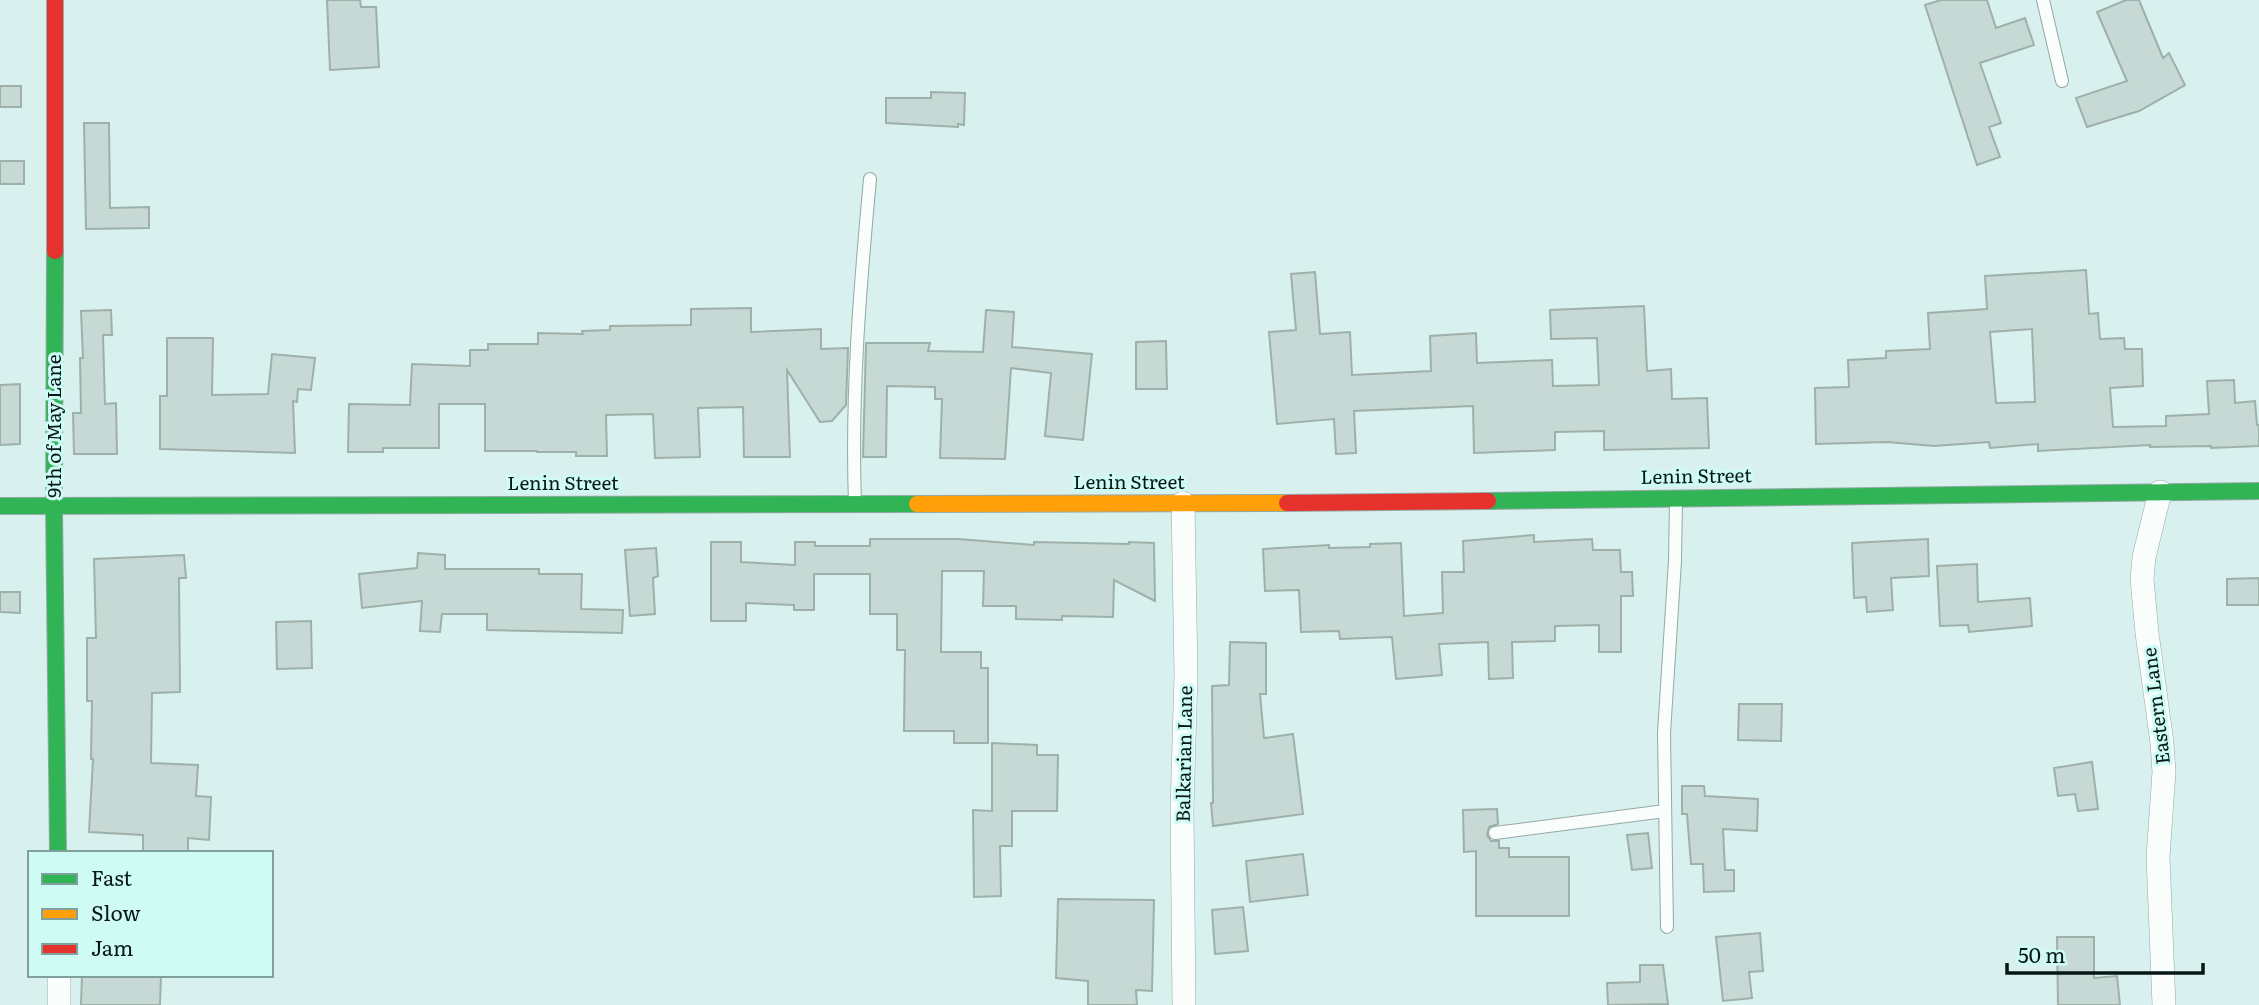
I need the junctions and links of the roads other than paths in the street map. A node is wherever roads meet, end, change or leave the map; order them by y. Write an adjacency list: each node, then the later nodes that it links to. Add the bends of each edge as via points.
1 (55, 0): 11 (street, 9th of May Lane)
2 (2043, 0): 3 (lane)
3 (2062, 81)
4 (870, 179): 9 (lane, via 855,362)
5 (2160, 492): 6 (street, Lenin Street); 7 (street, Lenin Street); 19 (street, Eastern Lane, via 2143,579 2164,772 2158,857)
6 (2259, 492)
7 (1676, 498): 8 (street, Lenin Street); 12 (lane, via 1664,733)
8 (1183, 503): 9 (street, Lenin Street); 18 (street, Balkarian Lane)
9 (855, 504): 11 (street, Lenin Street)
10 (0, 506): 11 (street, Lenin Street)
11 (54, 506): 14 (street, 9th of May Lane)
12 (1665, 811): 13 (lane); 15 (lane)
13 (1495, 832)
14 (58, 851)
15 (1667, 927)
16 (59, 977): 17 (street)
17 (60, 1005)
18 (1184, 1005)
19 (2164, 1005)

